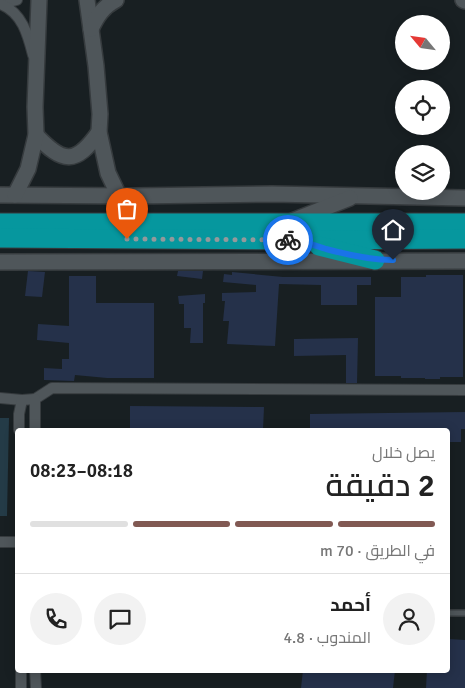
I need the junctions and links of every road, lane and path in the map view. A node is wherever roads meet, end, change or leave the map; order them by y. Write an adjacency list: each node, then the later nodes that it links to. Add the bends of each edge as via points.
1 (8, 0): 2 (street)
2 (17, 0)
3 (39, 0): 8 (main road)
4 (87, 0): 7 (main road)
5 (116, 0): 7 (main road, via 101,11)
6 (0, 4): 8 (street, via 24,25)
7 (91, 29): 9 (main road)
8 (37, 70): 10 (main road)
9 (99, 132): 10 (main road, via 91,144 72,157 56,154); 14 (main road, via 108,173)
10 (36, 135): 12 (main road, via 28,169)
11 (465, 190): 15 (main road)
12 (7, 195): 14 (main road)
13 (359, 195): 14 (main road); 15 (main road); 18 (main road)
14 (119, 196)
15 (458, 198)
16 (465, 222): 18 (highway)
17 (0, 223): 18 (highway)
18 (286, 223)
19 (0, 238): 21 (highway)
20 (465, 239): 21 (highway)
21 (299, 240): 22 (highway)
22 (375, 260): 23 (main road); 24 (main road)
23 (465, 261)
24 (0, 262)
25 (465, 390): 27 (street, via 52,388)
26 (0, 398): 28 (street)
27 (35, 399): 28 (street); 30 (street)
28 (22, 400): 29 (street)
29 (19, 428)
30 (35, 428)
31 (0, 542): 32 (street)
32 (15, 542)
33 (450, 612): 34 (lane)
34 (465, 612)
35 (21, 673): 37 (street)
36 (35, 673): 38 (street)
37 (21, 688)
38 (36, 688)

